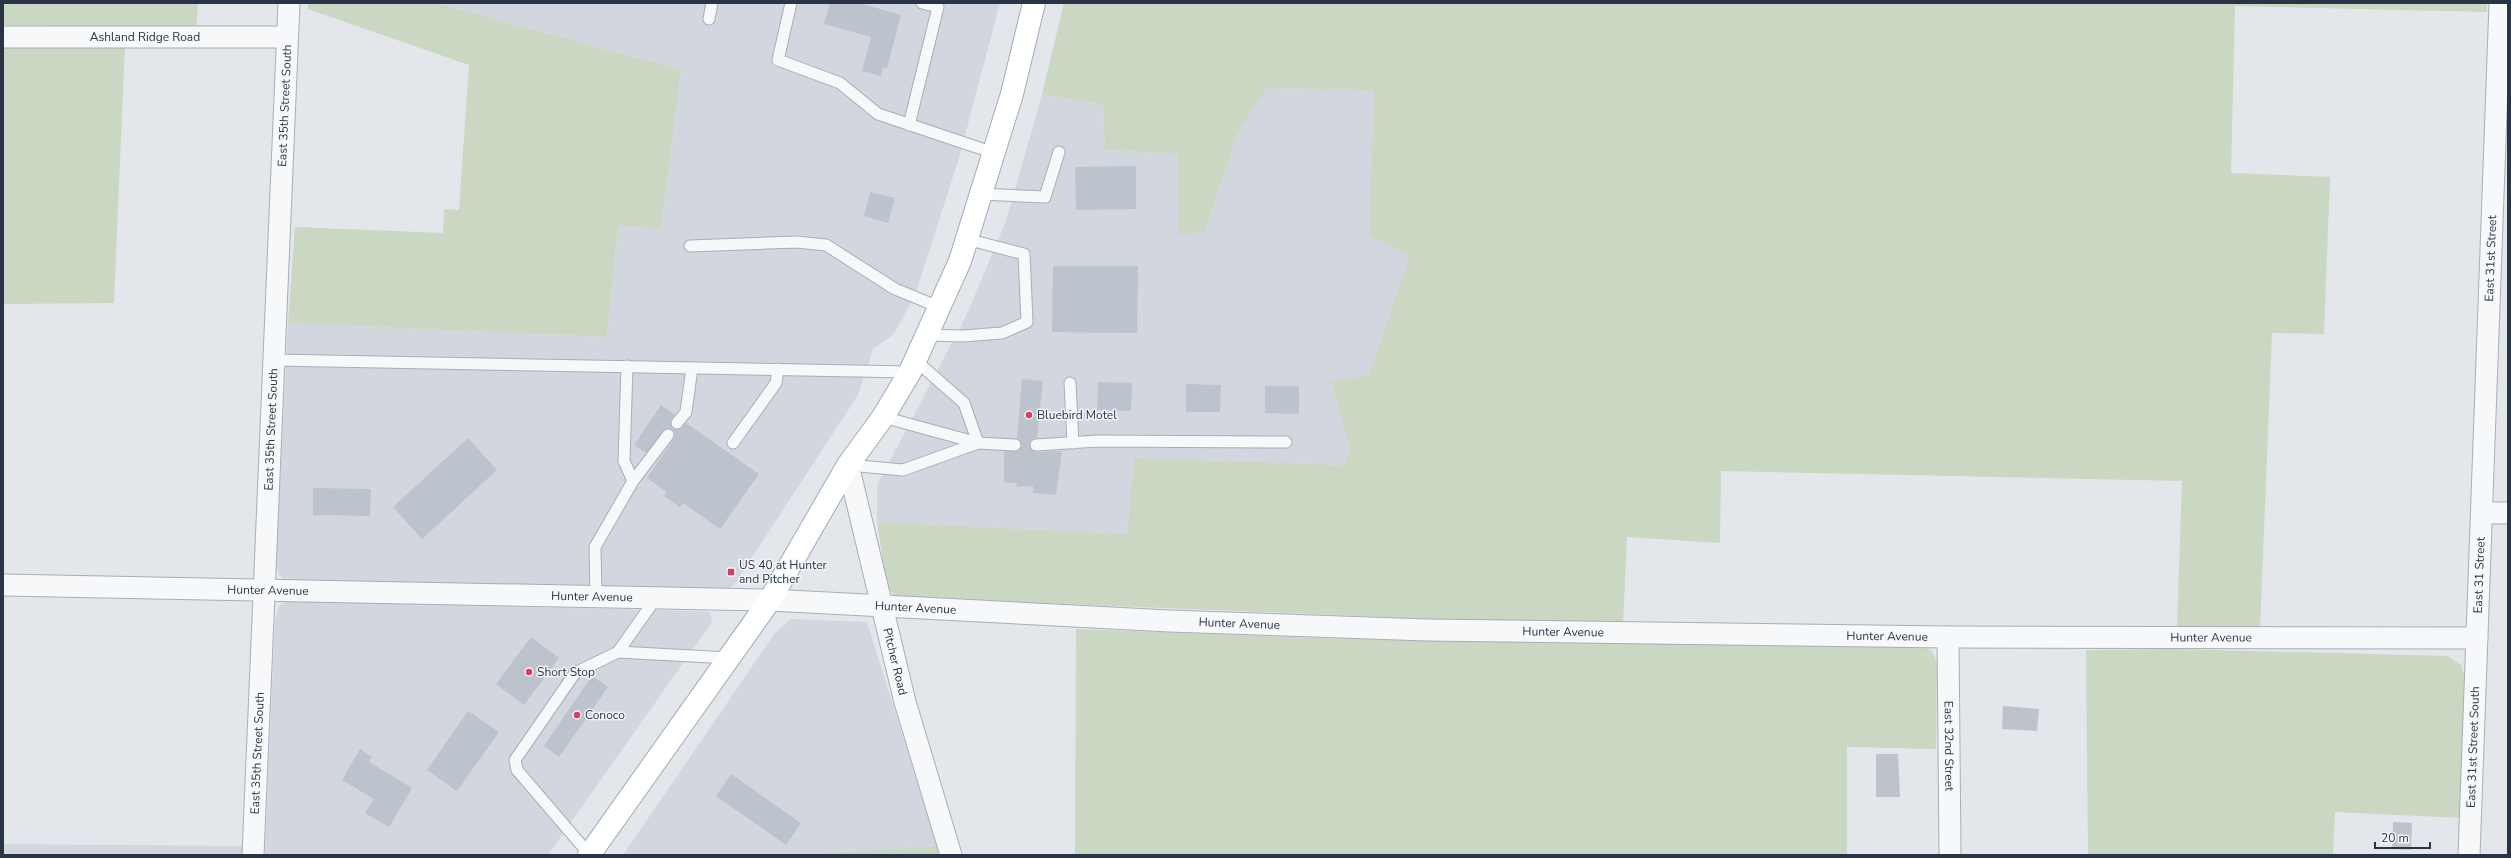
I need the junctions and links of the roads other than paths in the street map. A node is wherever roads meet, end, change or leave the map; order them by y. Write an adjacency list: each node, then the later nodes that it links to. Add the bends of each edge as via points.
1 (289, 3): 9 (street, East 35th Street South)
2 (712, 3): 7 (lane)
3 (791, 3): 10 (lane, via 778,60 840,83 878,114)
4 (922, 3): 10 (lane, via 938,7)
5 (1034, 3): 12 (main road, via 1012,94)
6 (2500, 3): 13 (street, East 31st Street)
7 (709, 19)
8 (3, 37): 9 (street, Ashland Ridge Road)
9 (287, 37): 19 (street, East 35th Street South)
10 (909, 124): 12 (lane)
11 (1060, 152): 14 (lane, via 1045,197)
12 (994, 153): 14 (main road)
13 (2501, 158): 36 (street, East 31st Street)
14 (981, 194): 15 (main road)
15 (966, 239): 17 (main road, via 960,261); 18 (lane, via 1024,254 1027,322 1002,333)
16 (690, 246): 17 (lane, via 796,242 826,245 895,288)
17 (939, 307): 18 (main road)
18 (926, 335): 21 (main road)
19 (275, 360): 20 (lane); 39 (street, East 35th Street South)
20 (627, 366): 22 (lane); 35 (lane, via 624,461)
21 (913, 366): 23 (lane); 25 (main road); 30 (lane, via 964,404)
22 (692, 368): 23 (lane); 26 (lane, via 686,412)
23 (778, 369): 29 (lane, via 776,383)
24 (1070, 383): 31 (lane)
25 (883, 417): 30 (lane); 34 (main road)
26 (677, 423)
27 (668, 435): 35 (lane)
28 (1286, 442): 31 (lane)
29 (733, 443)
30 (978, 443): 32 (lane); 34 (lane, via 903,470)
31 (1073, 443): 33 (lane)
32 (1015, 445)
33 (1036, 445)
34 (848, 465): 42 (main road); 43 (street, Pitcher Road)
35 (633, 481): 40 (lane, via 595,547)
36 (2482, 513): 37 (street); 45 (street, East 31 Street)
37 (2508, 513)
38 (3, 585): 39 (street, Hunter Avenue)
39 (265, 589): 40 (street, Hunter Avenue); 48 (street, East 35th Street South)
40 (596, 597): 41 (street, Hunter Avenue)
41 (656, 598): 42 (street, Hunter Avenue); 46 (lane)
42 (770, 600): 43 (street, Hunter Avenue); 47 (main road)
43 (883, 607): 44 (street, Hunter Avenue, via 1169,622 1427,630); 50 (street, Pitcher Road, via 905,702)
44 (1948, 637): 45 (street, Hunter Avenue); 51 (street, East 32nd Street)
45 (2477, 638): 52 (street, East 31st Street South)
46 (618, 652): 47 (lane); 49 (lane, via 575,673 515,760 517,770)
47 (729, 658): 49 (main road)
48 (253, 855)
49 (589, 855)
50 (951, 855)
51 (1950, 855)
52 (2469, 855)

